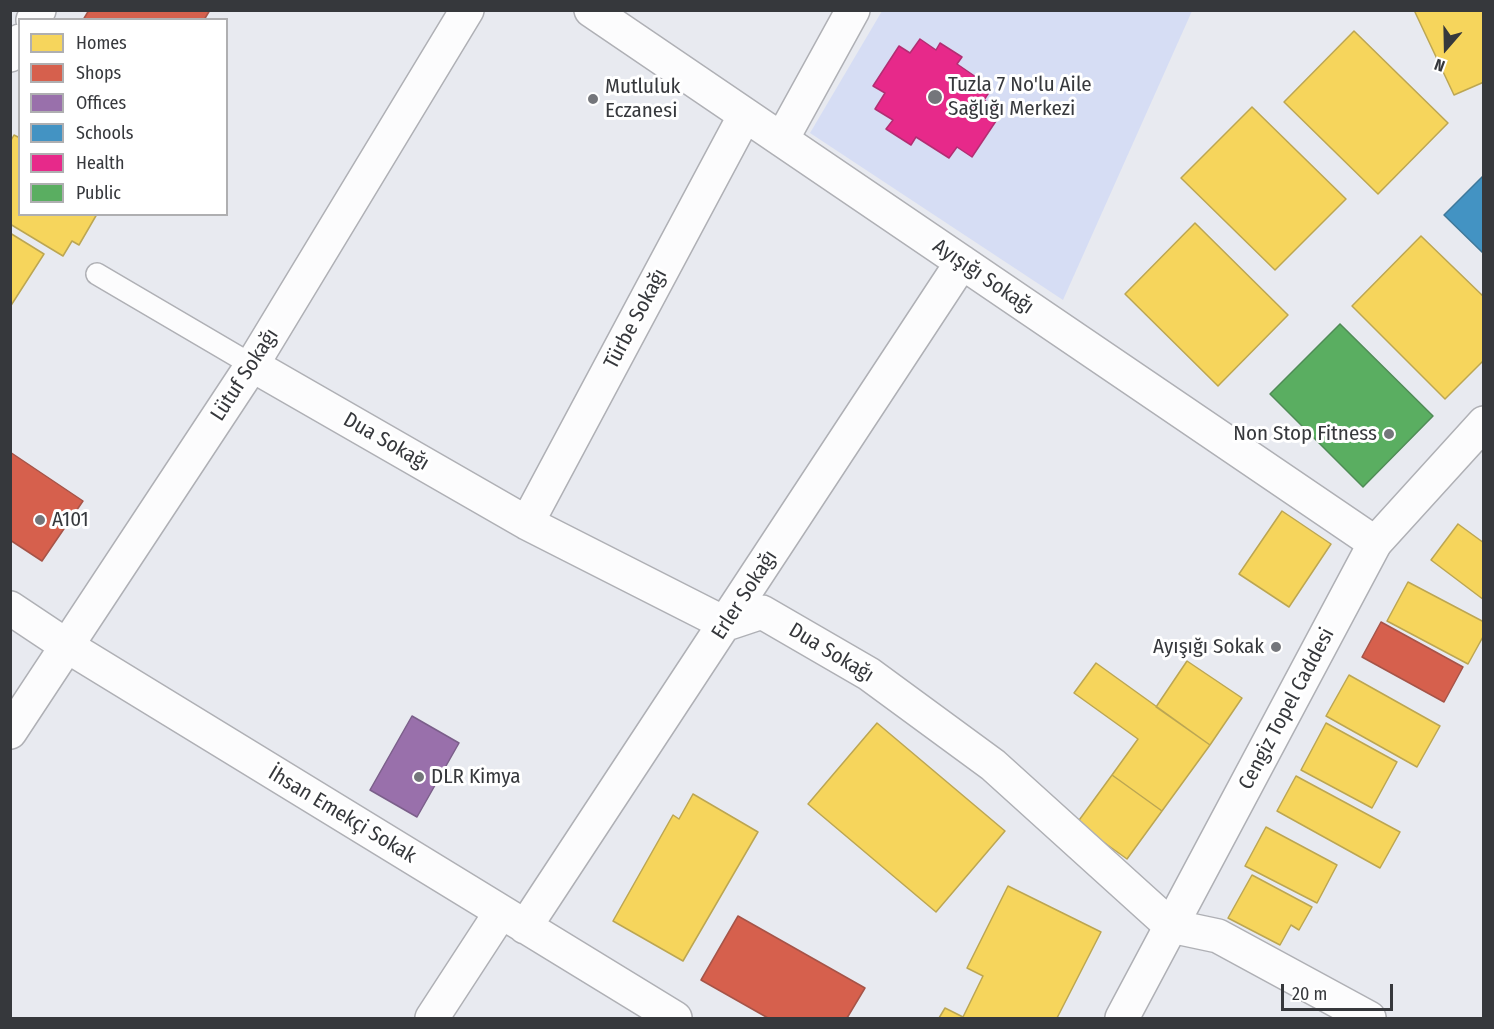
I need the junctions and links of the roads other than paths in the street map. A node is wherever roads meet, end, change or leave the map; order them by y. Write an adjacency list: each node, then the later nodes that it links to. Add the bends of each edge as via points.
1 (467, 10): 8 (street, Lütuf Sokağı)
2 (591, 10): 4 (street, Ayışığı Sokağı)
3 (853, 10): 5 (street)
4 (745, 115): 5 (street, Ayışığı Sokağı); 10 (street, Türbe Sokağı)
5 (782, 140): 6 (street, Ayışığı Sokağı)
6 (962, 262): 11 (street, Ayışığı Sokağı); 13 (street, Erler Sokağı)
7 (97, 274): 8 (lane)
8 (252, 365): 10 (street, Dua Sokağı); 14 (street, Lütuf Sokağı)
9 (1484, 423): 11 (street, Cengiz Topel Caddesi)
10 (527, 523): 13 (street, Dua Sokağı)
11 (1376, 543): 17 (street, Cengiz Topel Caddesi)
12 (10, 608): 14 (street, İhsan Emekçi Sokak)
13 (726, 624): 16 (street, Erler Sokağı); 17 (street, Dua Sokağı, via 762,612 869,674 993,765)
14 (67, 646): 15 (street, Lütuf Sokağı); 16 (street, İhsan Emekçi Sokak)
15 (10, 732)
16 (513, 919): 18 (street, Erler Sokağı); 19 (street, İhsan Emekçi Sokak)
17 (1171, 926): 20 (street, Cengiz Topel Caddesi); 21 (street, via 1218,936)
18 (432, 1018)
19 (675, 1018)
20 (1122, 1018)
21 (1369, 1018)

